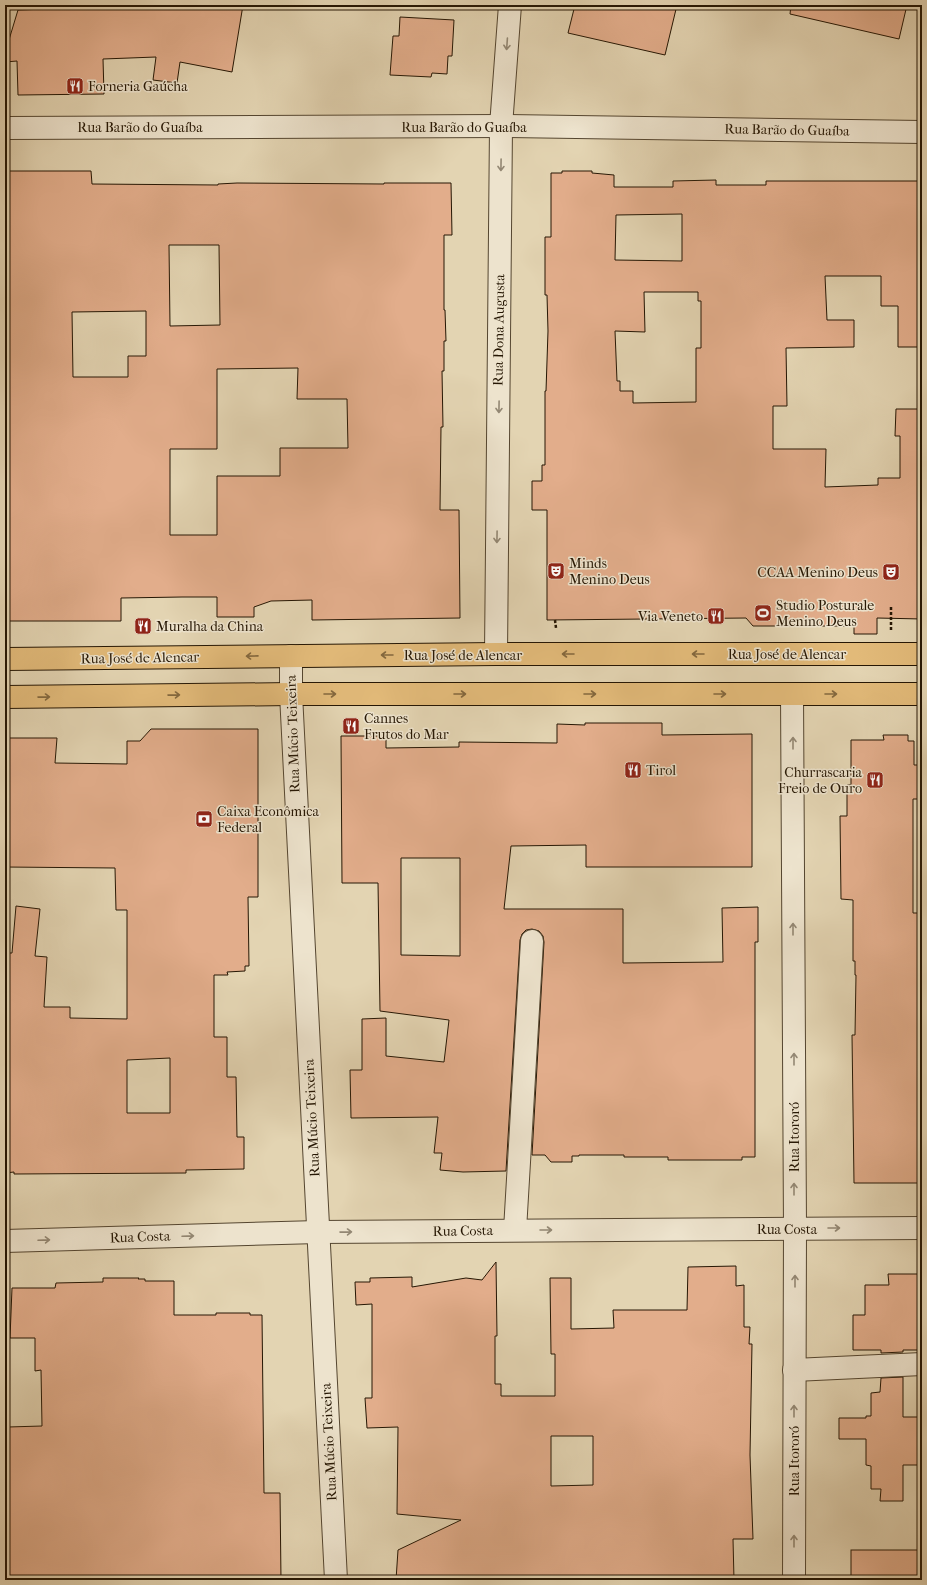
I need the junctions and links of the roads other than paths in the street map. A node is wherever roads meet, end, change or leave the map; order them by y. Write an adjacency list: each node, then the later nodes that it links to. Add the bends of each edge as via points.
1 (510, 5): 2 (street, Rua Dona Augusta, one-way to 2)
2 (501, 126): 3 (street, Rua Barão do Guaíba); 4 (street, Rua Barão do Guaíba); 5 (street, Rua Dona Augusta, one-way to 5)
3 (5, 128)
4 (922, 132)
5 (496, 654): 6 (main road, Rua José de Alencar, one-way to 5); 7 (main road, Rua José de Alencar, one-way to 7)
6 (922, 654)
7 (291, 656): 8 (main road, Rua José de Alencar, one-way to 8); 9 (street, Rua Múcio Teixeira)
8 (5, 659)
9 (291, 694): 10 (main road, one-way to 10); 12 (main road, one-way to 9); 17 (street, Rua Múcio Teixeira)
10 (792, 694): 11 (main road, one-way to 11); 14 (street, Rua Itororó, one-way to 10)
11 (922, 694)
12 (5, 697)
13 (532, 941): 16 (street)
14 (795, 1228): 15 (street, Rua Costa, one-way to 15); 16 (street, Rua Costa, one-way to 14); 20 (street, Rua Itororó, one-way to 14)
15 (922, 1228)
16 (515, 1230): 17 (street, Rua Costa, one-way to 16)
17 (318, 1232): 18 (street, Rua Costa, one-way to 17); 21 (street, Rua Múcio Teixeira)
18 (5, 1241)
19 (922, 1364): 20 (street)
20 (794, 1370): 22 (street, Rua Itororó, one-way to 20)
21 (336, 1580)
22 (794, 1580)

